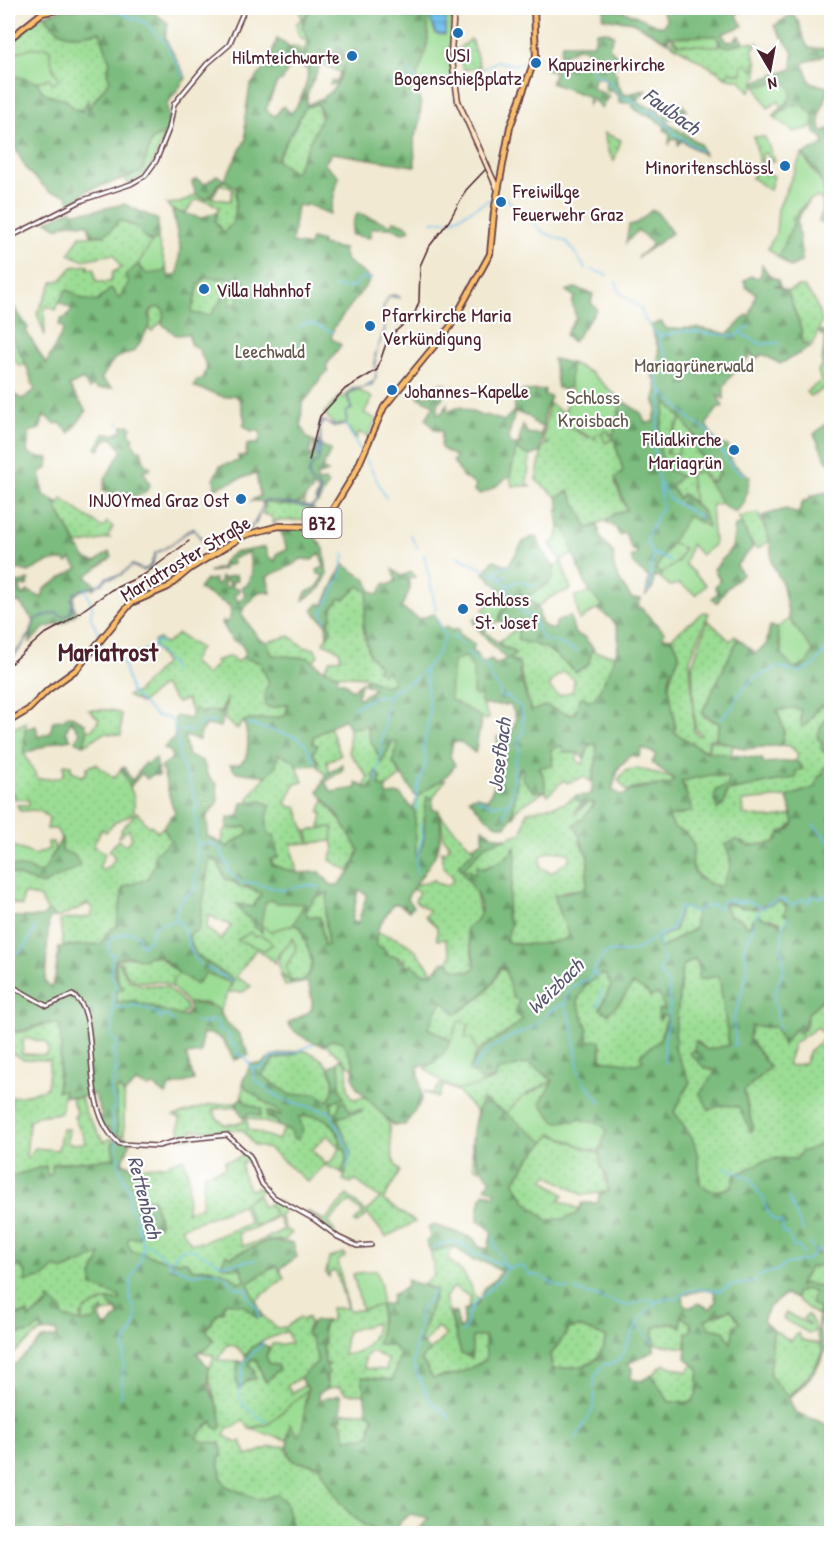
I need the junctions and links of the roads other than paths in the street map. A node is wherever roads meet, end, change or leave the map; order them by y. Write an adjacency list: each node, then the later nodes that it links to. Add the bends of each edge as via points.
1 (67, 8): 5 (main road, via 42,13)
2 (245, 8): 7 (street, via 229,45 207,64 174,104 157,159 145,176 83,200)
3 (454, 8): 6 (main road, via 453,64 461,109)
4 (534, 8): 6 (main road, Mariatroster Straße / B72, via 536,50 510,126)
5 (8, 40)
6 (497, 188): 8 (main road, Mariatroster Straße / B72, via 493,244 486,264 450,327 384,407 363,454 322,524 276,526 246,535 189,569 168,587 131,603 77,669)
7 (8, 238)
8 (8, 722)
9 (8, 984): 10 (street, via 46,1006 72,994 81,1001 91,1040 93,1092 116,1141 126,1146 158,1146 227,1135 250,1156 262,1184 274,1197 338,1237 357,1246)
10 (371, 1245)

